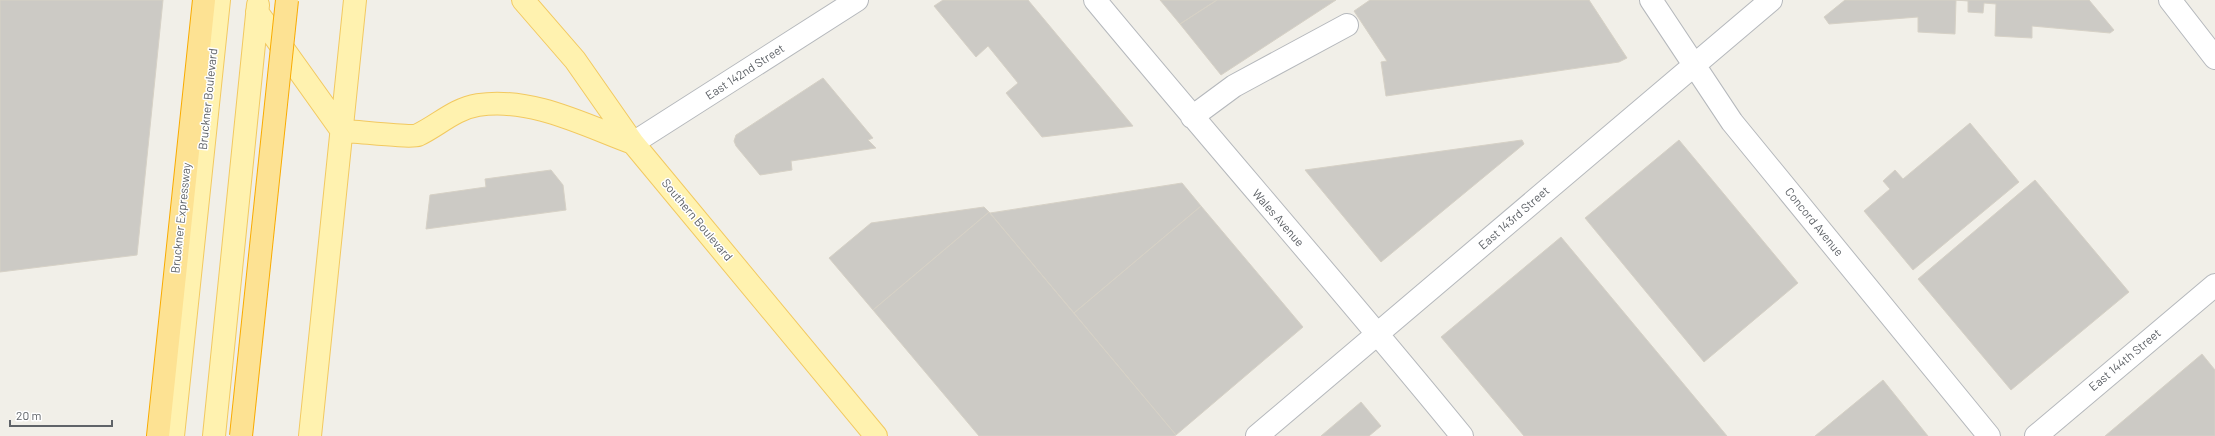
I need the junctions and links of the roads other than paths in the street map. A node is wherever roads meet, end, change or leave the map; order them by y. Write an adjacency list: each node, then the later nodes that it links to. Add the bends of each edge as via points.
1 (204, 0): 20 (highway, Bruckner Expressway)
2 (219, 0): 21 (main road, Bruckner Boulevard)
3 (287, 0): 23 (highway, bridge)
4 (355, 0): 16 (main road)
5 (523, 0): 17 (main road, Southern Boulevard, via 575,60)
6 (857, 0): 17 (street, East 142nd Street)
7 (1095, 0): 15 (street, Wales Avenue)
8 (1651, 0): 14 (street, Concord Avenue)
9 (1771, 0): 14 (street, East 143rd Street)
10 (2170, 0): 13 (street)
11 (258, 6): 16 (main road); 22 (main road)
12 (1347, 25): 15 (street, via 1234,86)
13 (2215, 58)
14 (1693, 64): 19 (street, East 143rd Street); 28 (street, Concord Avenue, via 1732,122)
15 (1192, 117): 19 (street, Wales Avenue)
16 (342, 131): 17 (main road, via 417,136 456,112 477,105 524,105); 24 (main road)
17 (633, 143): 25 (main road, Southern Boulevard)
18 (2215, 285): 29 (street, East 144th Street)
19 (1378, 334): 26 (street, East 143rd Street); 27 (street, Wales Avenue)
20 (158, 436)
21 (173, 436)
22 (214, 436)
23 (241, 436)
24 (310, 436)
25 (876, 436)
26 (1257, 436)
27 (1462, 436)
28 (1989, 436)
29 (2036, 436)

